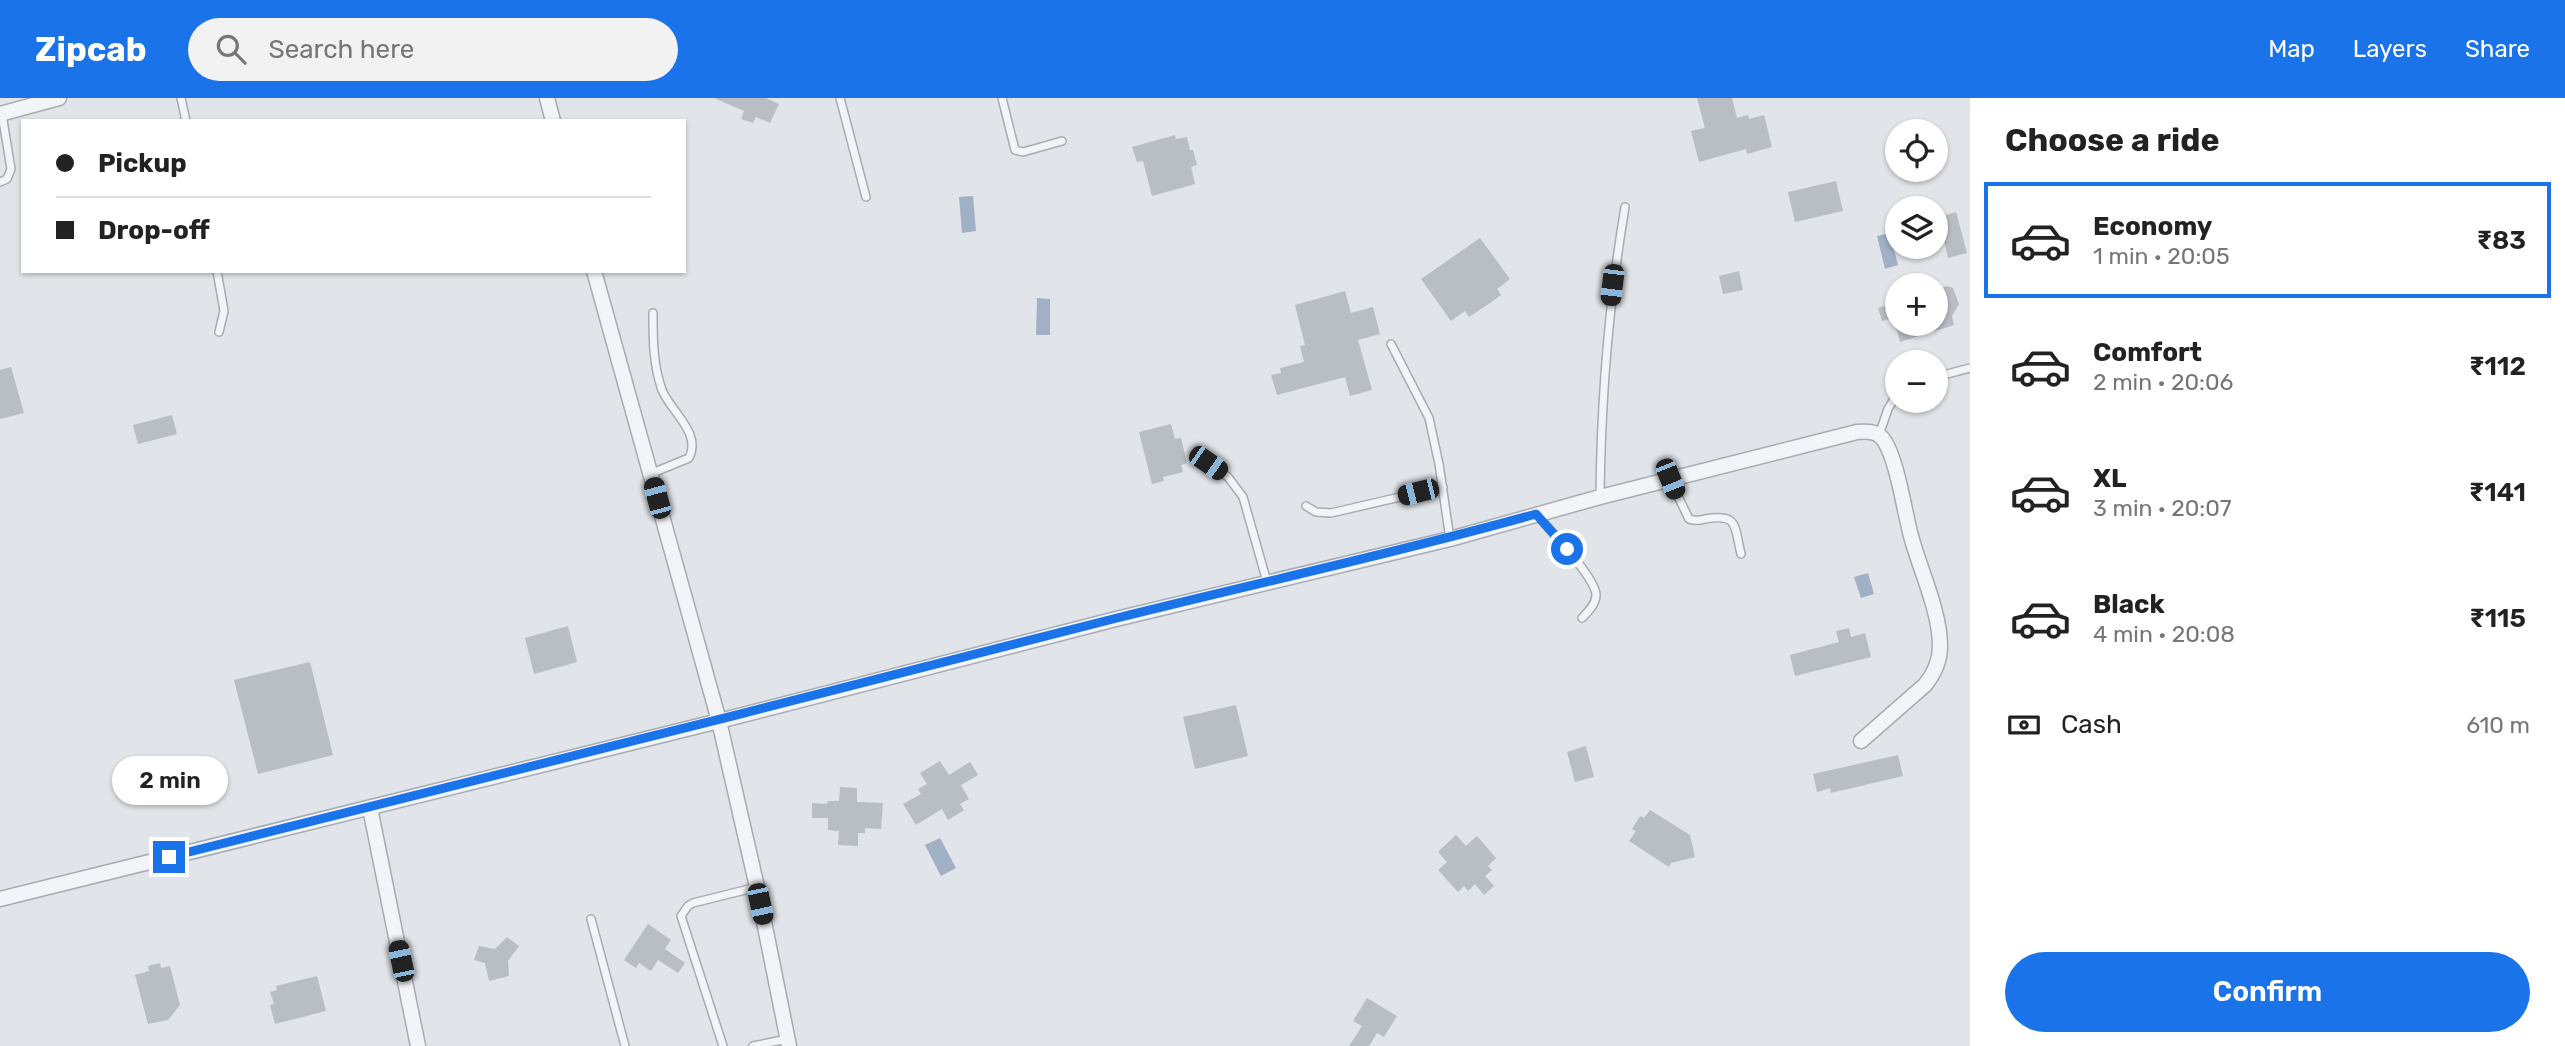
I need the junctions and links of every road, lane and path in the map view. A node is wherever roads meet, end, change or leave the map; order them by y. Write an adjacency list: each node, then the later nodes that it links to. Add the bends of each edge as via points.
1 (59, 98): 6 (street)
2 (181, 98): 7 (lane)
3 (547, 98): 8 (street)
4 (840, 98): 11 (lane)
5 (1002, 98): 9 (lane, via 1015,150)
6 (1, 114): 10 (lane, via 11,169)
7 (186, 119)
8 (552, 119)
9 (1062, 141)
10 (0, 182)
11 (866, 197)
12 (1625, 207): 26 (lane, via 1611,300)
13 (217, 273): 16 (lane, via 224,310)
14 (595, 273): 23 (street)
15 (653, 313): 23 (lane, via 653,350 663,393 689,431 693,450 689,458)
16 (219, 332)
17 (1391, 344): 25 (lane, via 1429,418)
18 (1970, 368): 19 (lane)
19 (1948, 374)
20 (1887, 413): 21 (lane)
21 (1879, 435): 24 (street, via 1869,430 1857,432); 34 (street, via 1891,455 1940,647 1939,661 1925,685)
22 (1208, 463): 31 (lane, via 1228,477 1243,497)
23 (650, 474): 33 (street)
24 (1670, 479): 26 (street); 30 (lane, via 1689,519 1729,518)
25 (1443, 487): 27 (lane, via 1331,513); 29 (lane)
26 (1600, 497): 28 (street)
27 (1306, 506)
28 (1536, 514): 29 (street); 32 (lane, via 1595,588 1595,600)
29 (1450, 538): 31 (street)
30 (1741, 554)
31 (1267, 582): 33 (street)
32 (1583, 618)
33 (719, 721): 35 (street); 36 (street)
34 (1861, 741)
35 (370, 808): 37 (street); 40 (street)
36 (757, 887): 39 (street); 42 (lane, via 693,903 681,916)
37 (0, 899)
38 (591, 919): 41 (lane)
39 (788, 1042): 43 (lane)
40 (418, 1046)
41 (625, 1046)
42 (723, 1046)
43 (753, 1046)

